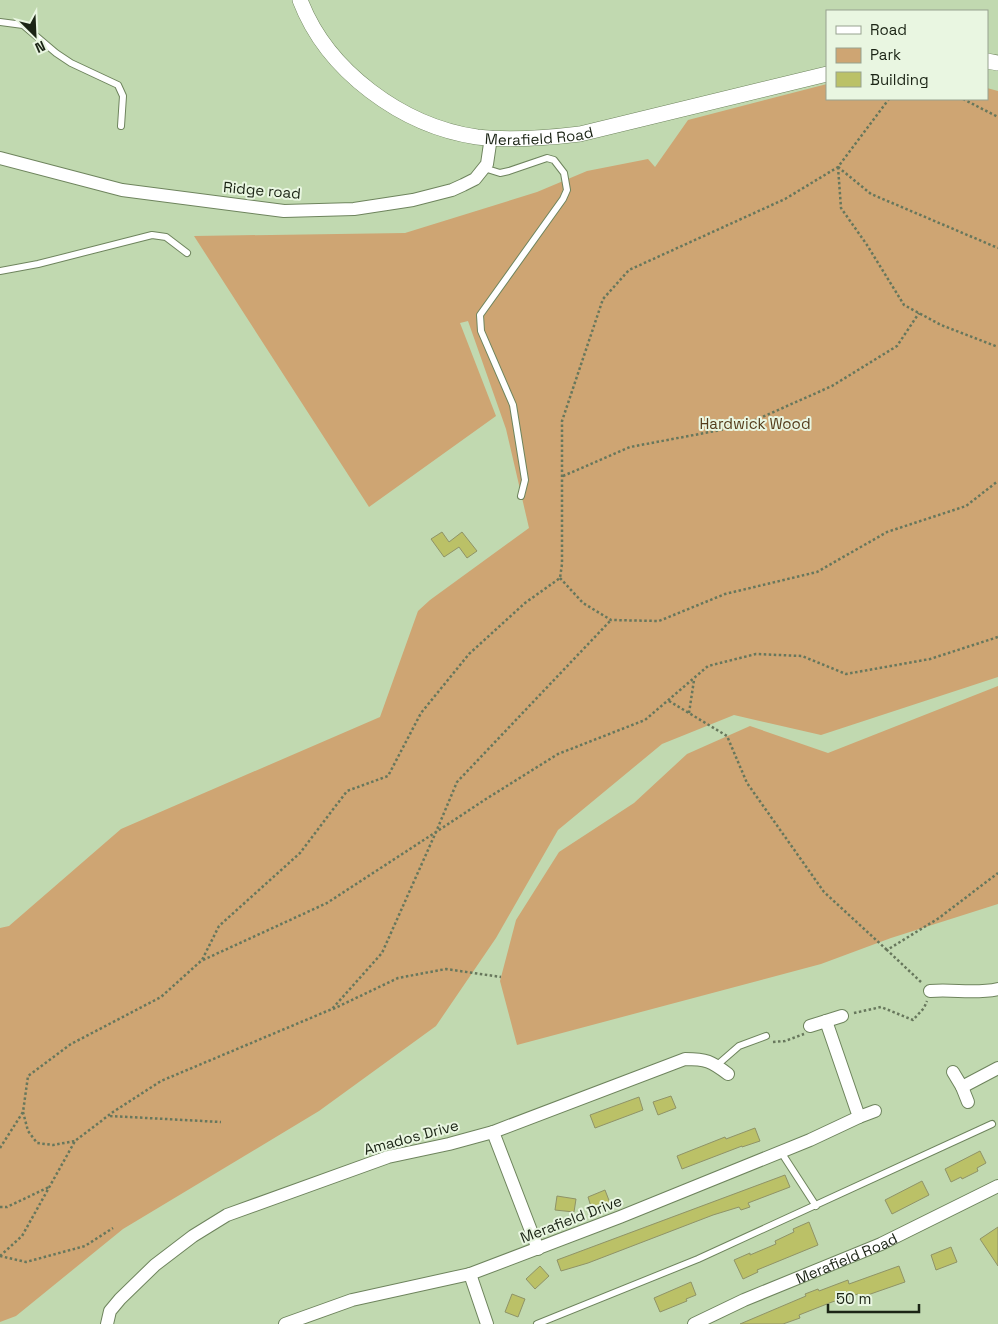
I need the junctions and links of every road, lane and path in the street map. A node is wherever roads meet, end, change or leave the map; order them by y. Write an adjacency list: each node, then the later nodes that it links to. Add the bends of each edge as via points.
1 (300, 0): 8 (street, Merafield Road, via 324,44 365,86 421,120 448,130)
2 (0, 22): 7 (lane, via 23,25 70,63 118,85 123,96)
3 (826, 74): 8 (street, Merafield Road, via 580,134 549,138)
4 (888, 100): 10 (path)
5 (965, 100): 6 (path)
6 (998, 117)
7 (121, 126)
8 (491, 137): 11 (street)
9 (0, 158): 11 (street, Ridge road, via 122,190 284,211 354,209 413,200 452,190 475,179)
10 (838, 167): 12 (path, via 871,194); 15 (path, via 841,208 904,305); 17 (path, via 785,199 629,270 603,299 562,421)
11 (484, 168): 19 (lane, via 509,172 547,158 554,160 564,173 567,190 480,314 481,331 513,405 525,480)
12 (998, 248)
13 (187, 252): 14 (lane, via 166,237 152,236)
14 (0, 271)
15 (918, 313): 16 (path); 17 (path, via 897,346 823,390 742,426 630,447)
16 (998, 347)
17 (563, 476): 20 (path)
18 (998, 481): 21 (path, via 966,506 887,532 817,572 725,594 659,621)
19 (521, 496)
20 (560, 578): 21 (path, via 582,603); 29 (path, via 525,603 469,654 421,713 388,776 347,791 300,853 219,926)
21 (611, 620): 26 (path, via 457,782)
22 (998, 637): 23 (path, via 930,659 846,674 802,656 756,654 708,666)
23 (694, 679): 24 (path); 25 (path)
24 (669, 700): 25 (path); 26 (path, via 645,720 558,754)
25 (689, 713): 28 (path, via 726,736 747,783 824,892)
26 (436, 832): 29 (path, via 327,903); 33 (path, via 382,953)
27 (998, 873): 28 (path, via 939,918)
28 (887, 950): 32 (path)
29 (202, 960): 45 (path, via 161,997 71,1044 28,1076)
30 (501, 977): 33 (path, via 446,968 398,978)
31 (998, 989): 32 (street, via 976,992)
32 (930, 990): 34 (path, via 924,1008 913,1020 881,1007)
33 (332, 1010): 46 (path, via 161,1081)
34 (842, 1016): 35 (street)
35 (826, 1021): 36 (street); 47 (street)
36 (810, 1026)
37 (766, 1036): 38 (lane, via 739,1046)
38 (716, 1066): 41 (street, Amados Drive); 50 (street, Amados Drive, via 702,1059 685,1059)
39 (998, 1068): 42 (street)
40 (953, 1072): 42 (street)
41 (728, 1074)
42 (962, 1087): 43 (street)
43 (968, 1102)
44 (875, 1111): 47 (street, Merafield Drive)
45 (23, 1112): 51 (path, via 28,1131 37,1143 53,1145); 52 (path)
46 (108, 1116): 48 (path); 51 (path)
47 (859, 1117): 53 (street, Merafield Drive)
48 (221, 1122)
49 (992, 1124): 56 (lane)
50 (493, 1132): 59 (street); 62 (street, Amados Drive, via 388,1157 227,1215 155,1265 110,1310)
51 (75, 1141): 55 (path)
52 (0, 1148)
53 (781, 1152): 56 (lane); 59 (street, Merafield Drive)
54 (998, 1186): 66 (street, Merafield Road, via 881,1244)
55 (50, 1187): 57 (path, via 7,1207); 60 (path, via 22,1236)
56 (816, 1206): 65 (lane, via 698,1259)
57 (0, 1207)
58 (113, 1228): 60 (path, via 85,1246 26,1262)
59 (538, 1249): 61 (street, Merafield Drive)
60 (0, 1256)
61 (470, 1274): 63 (street, Merafield Drive, via 352,1300); 64 (street)
62 (107, 1324)
63 (286, 1324)
64 (487, 1324)
65 (537, 1324)
66 (694, 1324)

